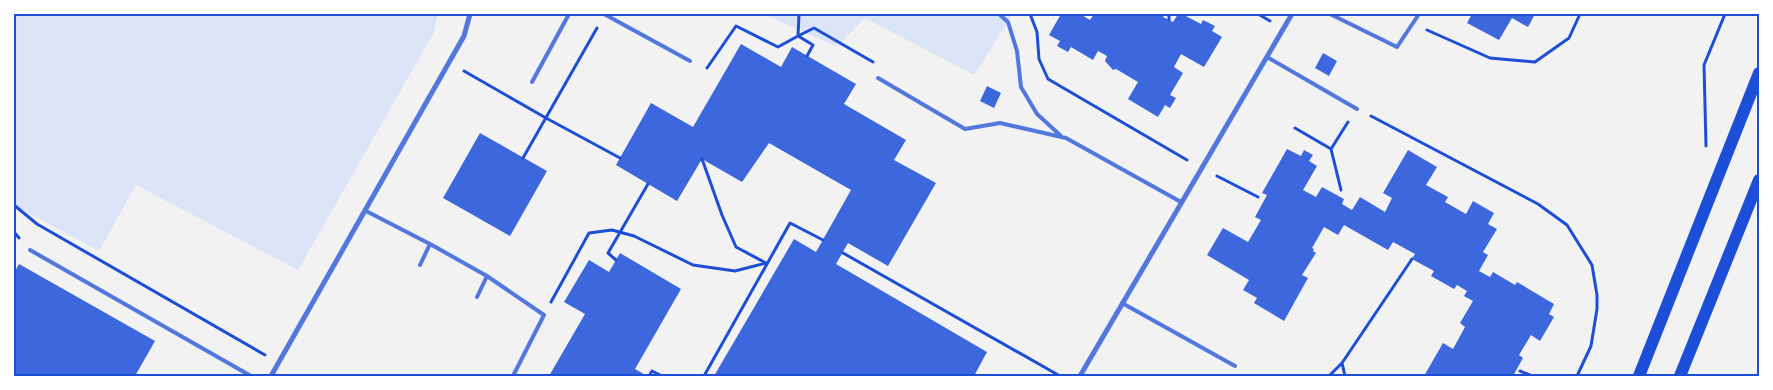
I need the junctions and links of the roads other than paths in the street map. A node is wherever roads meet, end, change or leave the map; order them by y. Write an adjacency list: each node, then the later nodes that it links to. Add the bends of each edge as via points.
1 (470, 14): 17 (street, via 464,36)
2 (569, 14): 12 (lane)
3 (604, 14): 9 (lane)
4 (999, 14): 14 (lane, via 1008,22 1015,44 1021,87 1037,114)
5 (1292, 14): 8 (street)
6 (1330, 14): 7 (lane, via 1397,47)
7 (1419, 14)
8 (1267, 57): 13 (lane); 16 (street)
9 (690, 61)
10 (1759, 73): 29 (main road)
11 (878, 78): 14 (lane, via 965,129 1000,123)
12 (532, 82)
13 (1357, 109)
14 (1062, 137): 16 (lane)
15 (1759, 180): 30 (main road)
16 (1181, 202): 23 (street)
17 (366, 211): 18 (lane); 26 (street)
18 (430, 244): 20 (lane); 21 (lane)
19 (30, 250): 25 (lane)
20 (420, 265)
21 (487, 276): 22 (lane); 27 (lane, via 544,315)
22 (477, 297)
23 (1122, 302): 24 (lane); 28 (street)
24 (1236, 366)
25 (251, 376)
26 (271, 376)
27 (513, 376)
28 (1080, 376)
29 (1638, 376)
30 (1680, 376)

